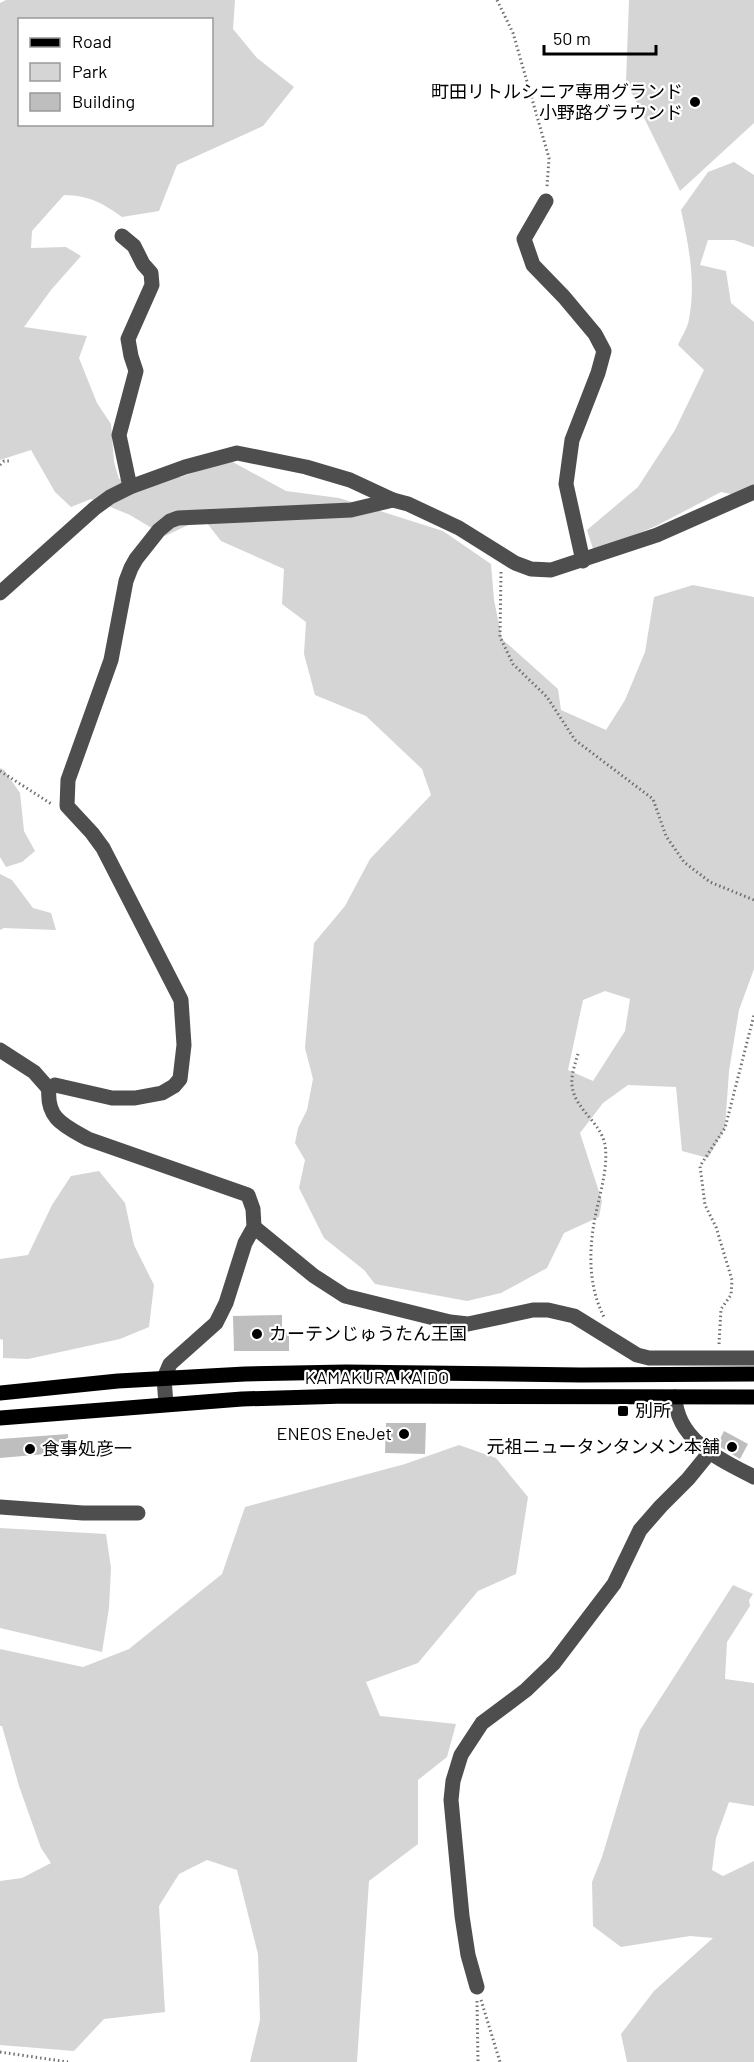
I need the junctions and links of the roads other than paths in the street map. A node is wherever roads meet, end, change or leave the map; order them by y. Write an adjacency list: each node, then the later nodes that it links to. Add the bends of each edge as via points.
1 (546, 201): 6 (street, via 524,239 533,265 596,334 604,351 572,440 566,484)
2 (122, 236): 3 (street, via 134,246 151,273 152,285 128,339 136,372 119,435)
3 (130, 487): 5 (street, via 237,453 350,480); 7 (street, via 95,508)
4 (754, 492): 6 (street, via 657,535)
5 (393, 500): 6 (street, via 459,528 515,564 551,570); 9 (street, via 351,510 178,518 159,530 136,559 126,581 111,660 68,780 67,806 103,848 175,987 180,1000 183,1061 174,1086 149,1097 112,1098 55,1085)
6 (583, 561)
7 (0, 593)
8 (0, 1050): 9 (street, via 34,1072)
9 (49, 1089): 10 (street, via 48,1103 53,1115 88,1139 248,1195)
10 (254, 1227): 11 (street, via 345,1296 468,1324 548,1310 574,1316); 15 (street, via 221,1314 206,1333 177,1356)
11 (637, 1355): 12 (street); 14 (street)
12 (754, 1358)
13 (754, 1374): 14 (main road, KAMAKURA KAIDO)
14 (637, 1375): 15 (main road, KAMAKURA KAIDO, via 346,1371)
15 (164, 1378): 16 (main road, KAMAKURA KAIDO); 19 (street)
16 (0, 1393)
17 (675, 1397): 18 (main road, KAMAKURA KAIDO); 19 (main road, KAMAKURA KAIDO, via 346,1396); 21 (street, via 686,1428)
18 (754, 1397)
19 (165, 1404): 20 (main road, KAMAKURA KAIDO)
20 (0, 1418)
21 (710, 1452): 22 (street); 25 (street, via 640,1530 614,1584 554,1663 482,1723 460,1755 451,1800 462,1916)
22 (754, 1477)
23 (0, 1508): 24 (street)
24 (138, 1513)
25 (477, 1987)

